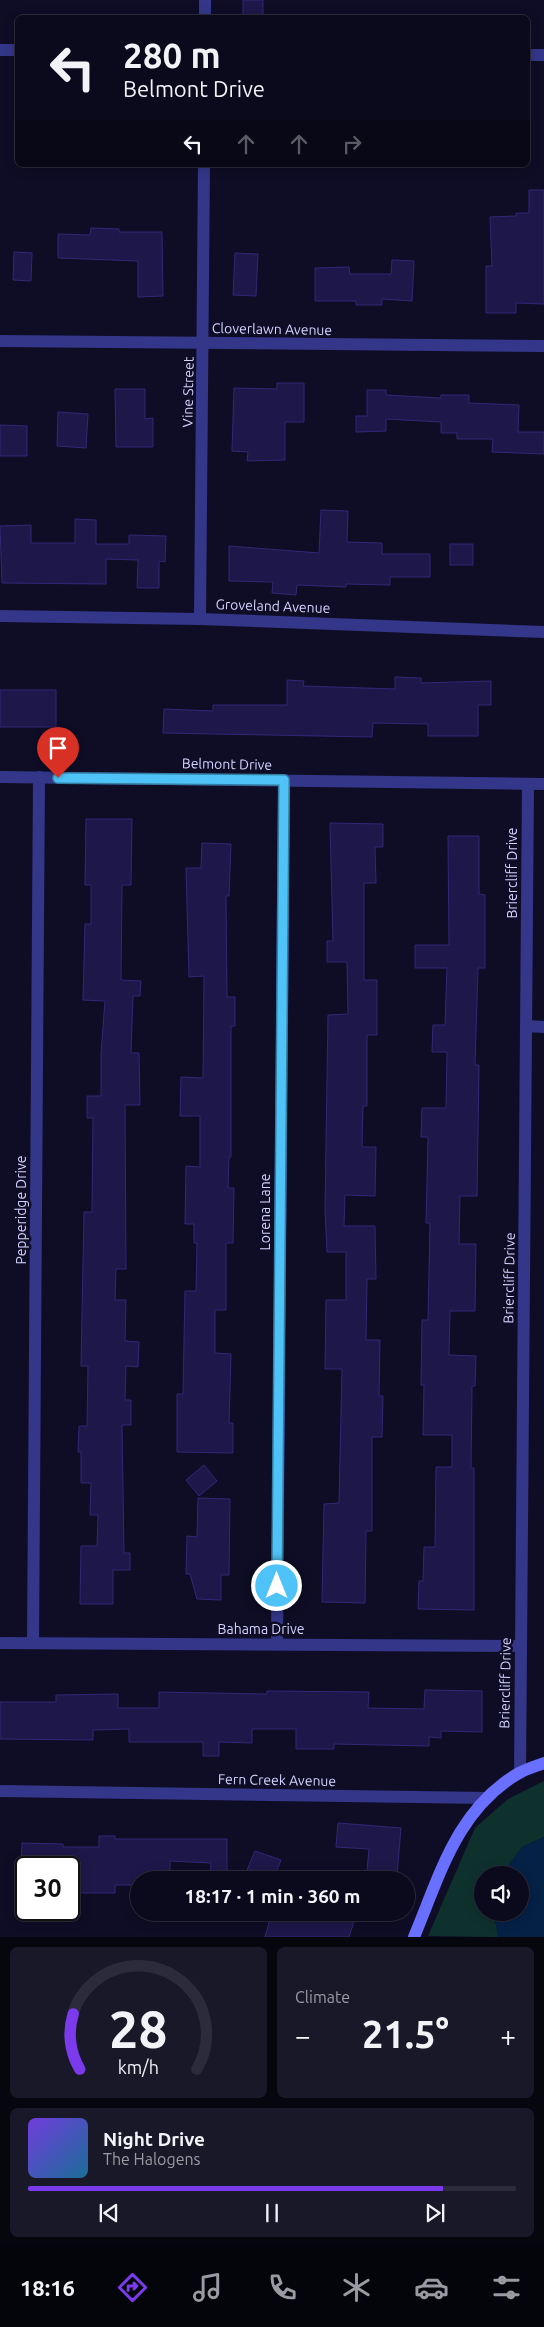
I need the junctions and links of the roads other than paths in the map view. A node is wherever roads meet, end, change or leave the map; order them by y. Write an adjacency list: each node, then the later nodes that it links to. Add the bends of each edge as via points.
1 (205, 0): 2 (street)
2 (205, 15)
3 (0, 50): 4 (street)
4 (15, 50)
5 (530, 55): 6 (street)
6 (544, 56)
7 (204, 167): 9 (street, Vine Street)
8 (0, 340): 9 (street, Cloverlawn Avenue)
9 (203, 343): 10 (street, Cloverlawn Avenue); 12 (street, Vine Street)
10 (544, 346)
11 (0, 616): 12 (street, Groveland Avenue)
12 (200, 619): 13 (street, Groveland Avenue)
13 (544, 632)
14 (0, 777): 15 (street, Belmont Drive)
15 (39, 777): 16 (street, Belmont Drive); 22 (street, Pepperidge Drive)
16 (284, 780): 17 (street, Belmont Drive); 23 (street, Lorena Lane)
17 (528, 784): 18 (street, Belmont Drive); 19 (street, Briercliff Drive)
18 (544, 784)
19 (527, 1026): 20 (street); 24 (street, Briercliff Drive)
20 (544, 1026)
21 (0, 1643): 22 (street, Bahama Drive)
22 (33, 1643): 23 (street, Bahama Drive)
23 (277, 1644): 24 (street, Bahama Drive)
24 (521, 1646): 26 (street, Briercliff Drive)
25 (544, 1763): 26 (street)
26 (520, 1773): 28 (street)
27 (0, 1791): 28 (street, Fern Creek Avenue)
28 (487, 1798): 29 (street, via 455,1838)
29 (414, 1937)

